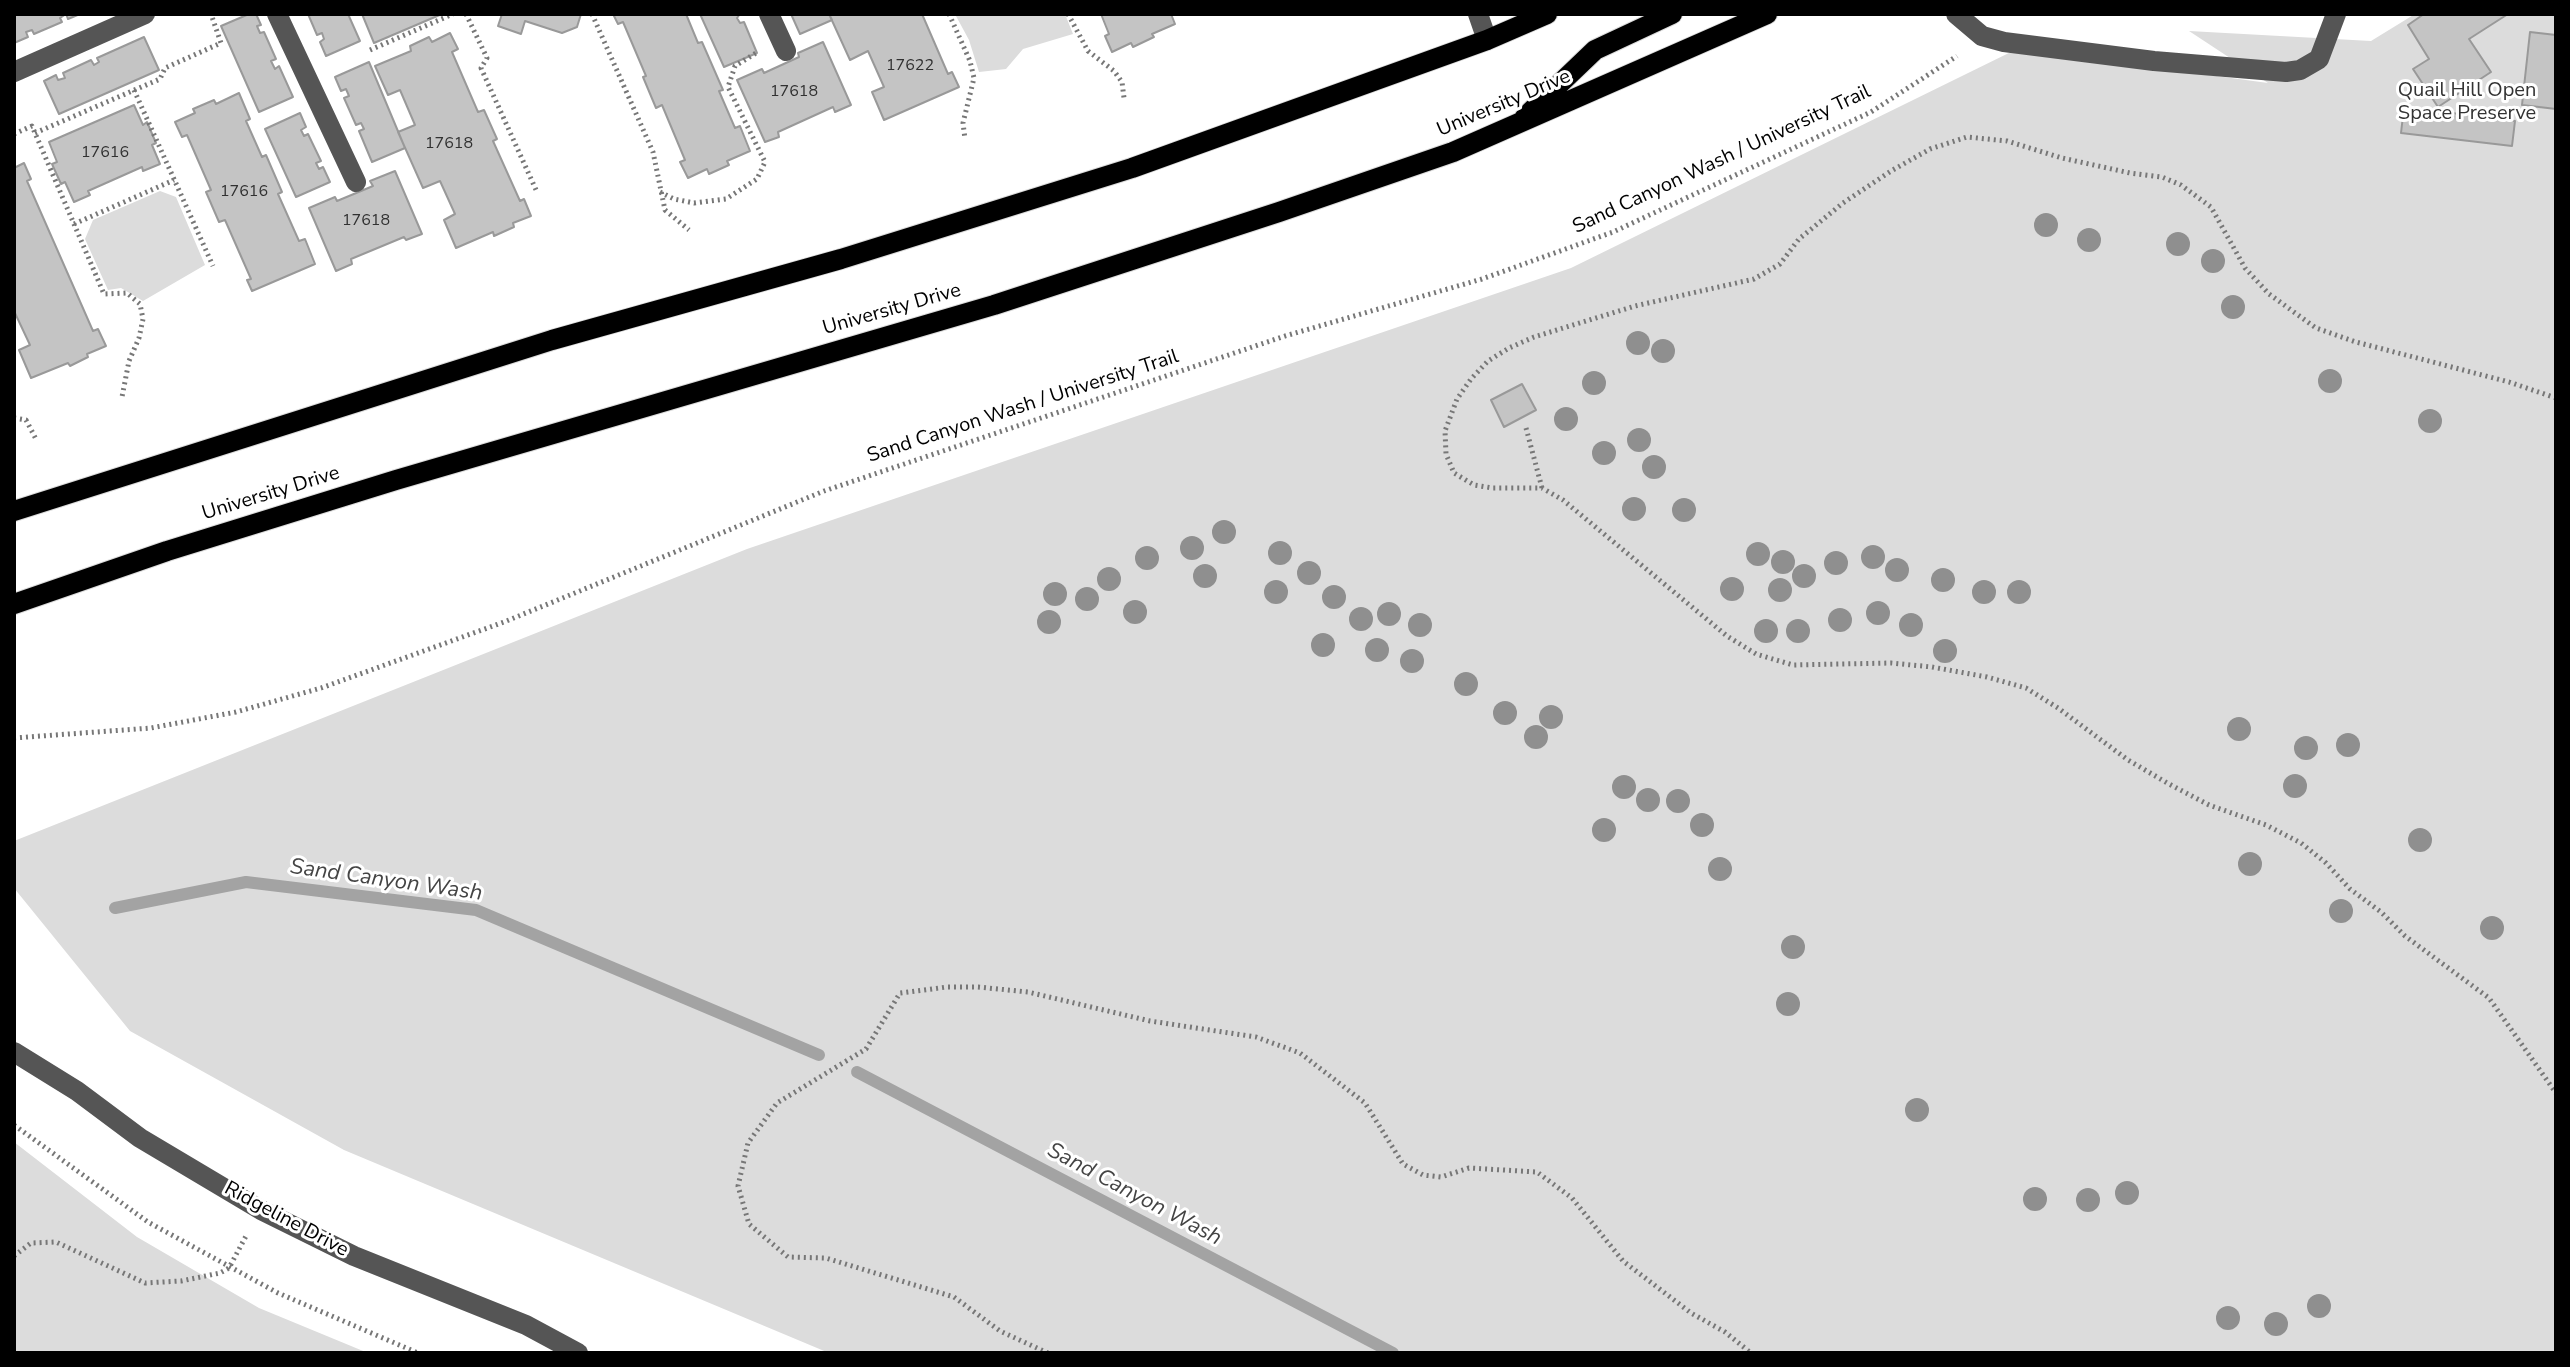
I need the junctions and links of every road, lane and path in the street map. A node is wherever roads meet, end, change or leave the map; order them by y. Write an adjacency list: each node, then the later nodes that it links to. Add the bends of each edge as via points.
1 (145, 14): 21 (street)
2 (211, 14): 22 (path, via 221,43 165,68 160,79)
3 (277, 14): 29 (street)
4 (453, 14): 18 (path)
5 (466, 14): 30 (path, via 487,58 481,68)
6 (592, 14): 31 (path, via 653,152)
7 (769, 14): 19 (street)
8 (1068, 14): 23 (path, via 1088,51 1122,82)
9 (1478, 14): 17 (street)
10 (1547, 14): 17 (main road)
11 (1672, 14): 24 (main road, via 1595,50)
12 (1767, 14): 24 (main road, University Drive)
13 (1956, 14): 16 (street)
14 (2336, 14): 16 (street, via 2319,59 2286,72 2154,61)
15 (950, 15): 27 (path, via 974,78 963,123)
16 (1982, 36): 43 (path, Sand Canyon Wash / University Trail, via 1871,112 1613,232 1482,279 1285,336 865,476 504,622 321,688 151,728)
17 (1487, 40): 41 (main road, via 1132,168 841,259 552,340)
18 (370, 50)
19 (786, 51)
20 (757, 53): 31 (path, via 735,66 728,87 765,162 757,179 726,199 694,203)
21 (14, 72)
22 (134, 90): 25 (path); 28 (path)
23 (1124, 98)
24 (1517, 125): 42 (main road, University Drive, via 1279,212 994,305 396,480)
25 (35, 133): 26 (path, via 32,126); 32 (path)
26 (14, 134)
27 (965, 139)
28 (174, 180): 32 (path); 34 (path)
29 (356, 182)
30 (537, 192)
31 (660, 192): 33 (path, via 665,210)
32 (74, 224): 35 (path, via 104,294 127,293 140,304 143,319)
33 (689, 230)
34 (213, 266)
35 (122, 397)
36 (2556, 398): 40 (path, via 2316,328 2269,294 2245,268 2211,207 2181,185 2007,141 1967,137 1930,149 1891,171 1843,203 1799,239 1780,264 1754,279 1635,306 1534,337 1488,361 1457,399 1445,431 1454,473 1474,485)
37 (14, 418): 39 (path, via 26,420)
38 (1526, 428): 40 (path)
39 (37, 441)
40 (1542, 488): 45 (path, via 1756,654 1793,665 1932,667 2026,688 2169,784 2301,843 2405,936 2489,998)
41 (14, 511)
42 (14, 604)
43 (14, 738)
44 (14, 1052): 47 (street, Ridgeline Drive, via 140,1138)
45 (2556, 1093)
46 (14, 1125): 49 (path, via 148,1222)
47 (261, 1210): 49 (path); 51 (street, Ridgeline Drive, via 354,1256 526,1325)
48 (14, 1256): 49 (path, via 31,1243 56,1242 145,1283 181,1281)
49 (229, 1268): 50 (path)
50 (418, 1353)
51 (578, 1353)
52 (1048, 1353): 53 (path, via 1000,1331 954,1297 826,1258 788,1257 749,1224 738,1186 748,1143 777,1103 866,1049 900,993 947,987 1028,992 1150,1021 1256,1037 1300,1053 1365,1103 1403,1164 1441,1177 1469,1168 1537,1172 1572,1198 1623,1261)
53 (1751, 1353)

